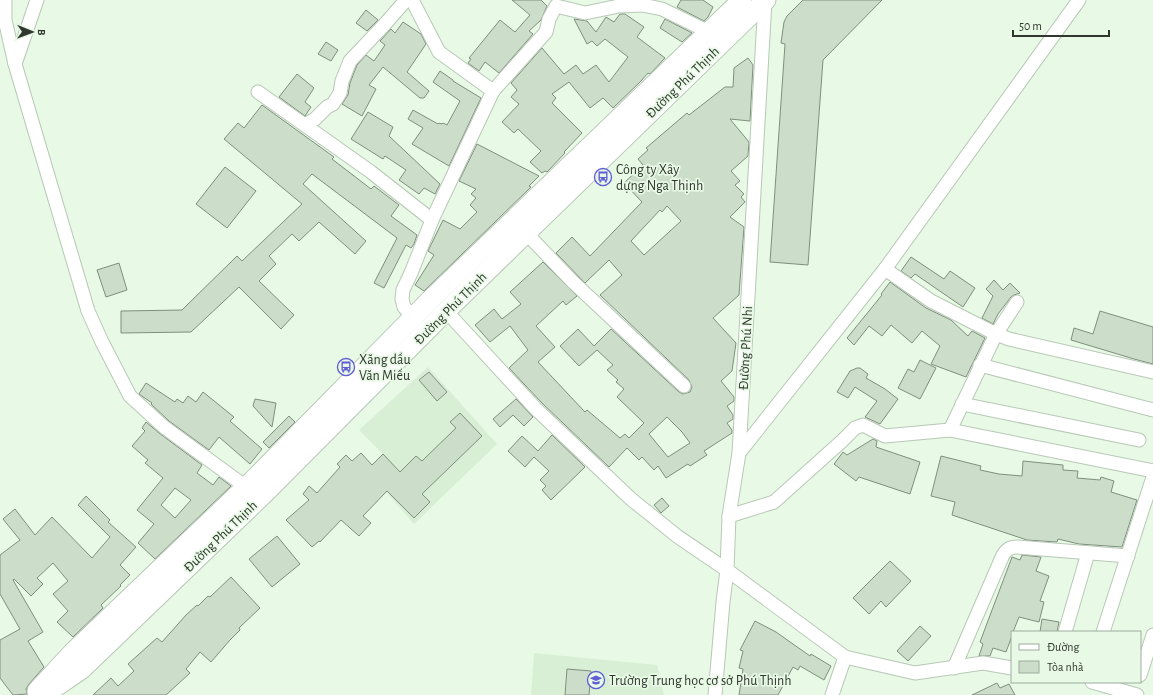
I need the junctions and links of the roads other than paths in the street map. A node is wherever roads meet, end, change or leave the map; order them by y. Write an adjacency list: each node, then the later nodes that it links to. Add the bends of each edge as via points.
1 (4, 0): 10 (street, via 5,20)
2 (37, 0): 10 (street)
3 (406, 0): 13 (street, via 350,60 334,104 327,106)
4 (412, 0): 11 (street, via 439,52)
5 (742, 0): 9 (highway, Đường Phú Thịnh)
6 (765, 0): 15 (highway, Đường Phú Thịnh); 28 (street, Đường Phú Nhi)
7 (1080, 0): 16 (street)
8 (553, 3): 9 (street, via 585,13 619,6 642,5 662,9); 11 (street, via 546,32)
9 (709, 32): 19 (highway, Đường Phú Thịnh)
10 (15, 64): 31 (street, via 88,311 130,396 164,427)
11 (493, 90): 14 (street)
12 (258, 92): 13 (street)
13 (305, 125): 14 (street)
14 (432, 220): 19 (street, via 403,290 404,307)
15 (526, 233): 18 (highway, Đường Phú Thịnh); 23 (street, via 573,282)
16 (885, 269): 20 (street, via 931,301); 28 (street)
17 (1017, 302): 20 (street)
18 (446, 311): 35 (street, via 536,409 631,499 677,536); 47 (highway, Đường Phú Thịnh, via 268,491 82,669)
19 (413, 317): 31 (highway, Đường Phú Thịnh)
20 (996, 334): 21 (street); 22 (street)
21 (980, 366): 24 (street); 25 (street)
22 (1153, 372)
23 (684, 386)
24 (962, 404): 26 (street); 27 (street)
25 (1153, 410)
26 (950, 430): 29 (street); 32 (street, via 884,436 863,425 855,428 774,502)
27 (1140, 440)
28 (739, 453): 32 (street, Đường Phú Nhi)
29 (1153, 470)
30 (1153, 477): 34 (street)
31 (246, 487): 46 (highway, Đường Phú Thịnh, via 73,652)
32 (729, 516): 35 (street, Đường Phú Nhi)
33 (1088, 553): 34 (street); 36 (street); 40 (street, via 1017,547 1007,550)
34 (1128, 556): 37 (street)
35 (727, 570): 39 (street); 48 (street, Đường Phú Nhi)
36 (1065, 631)
37 (1103, 631)
38 (1153, 635): 42 (street)
39 (846, 656): 40 (street, via 915,673); 49 (street)
40 (954, 668): 41 (street, via 983,663)
41 (1011, 668)
42 (1141, 672)
43 (1094, 683): 45 (street)
44 (1136, 690): 45 (street)
45 (1109, 691)
46 (33, 695)
47 (44, 695)
48 (715, 695)
49 (832, 695)

